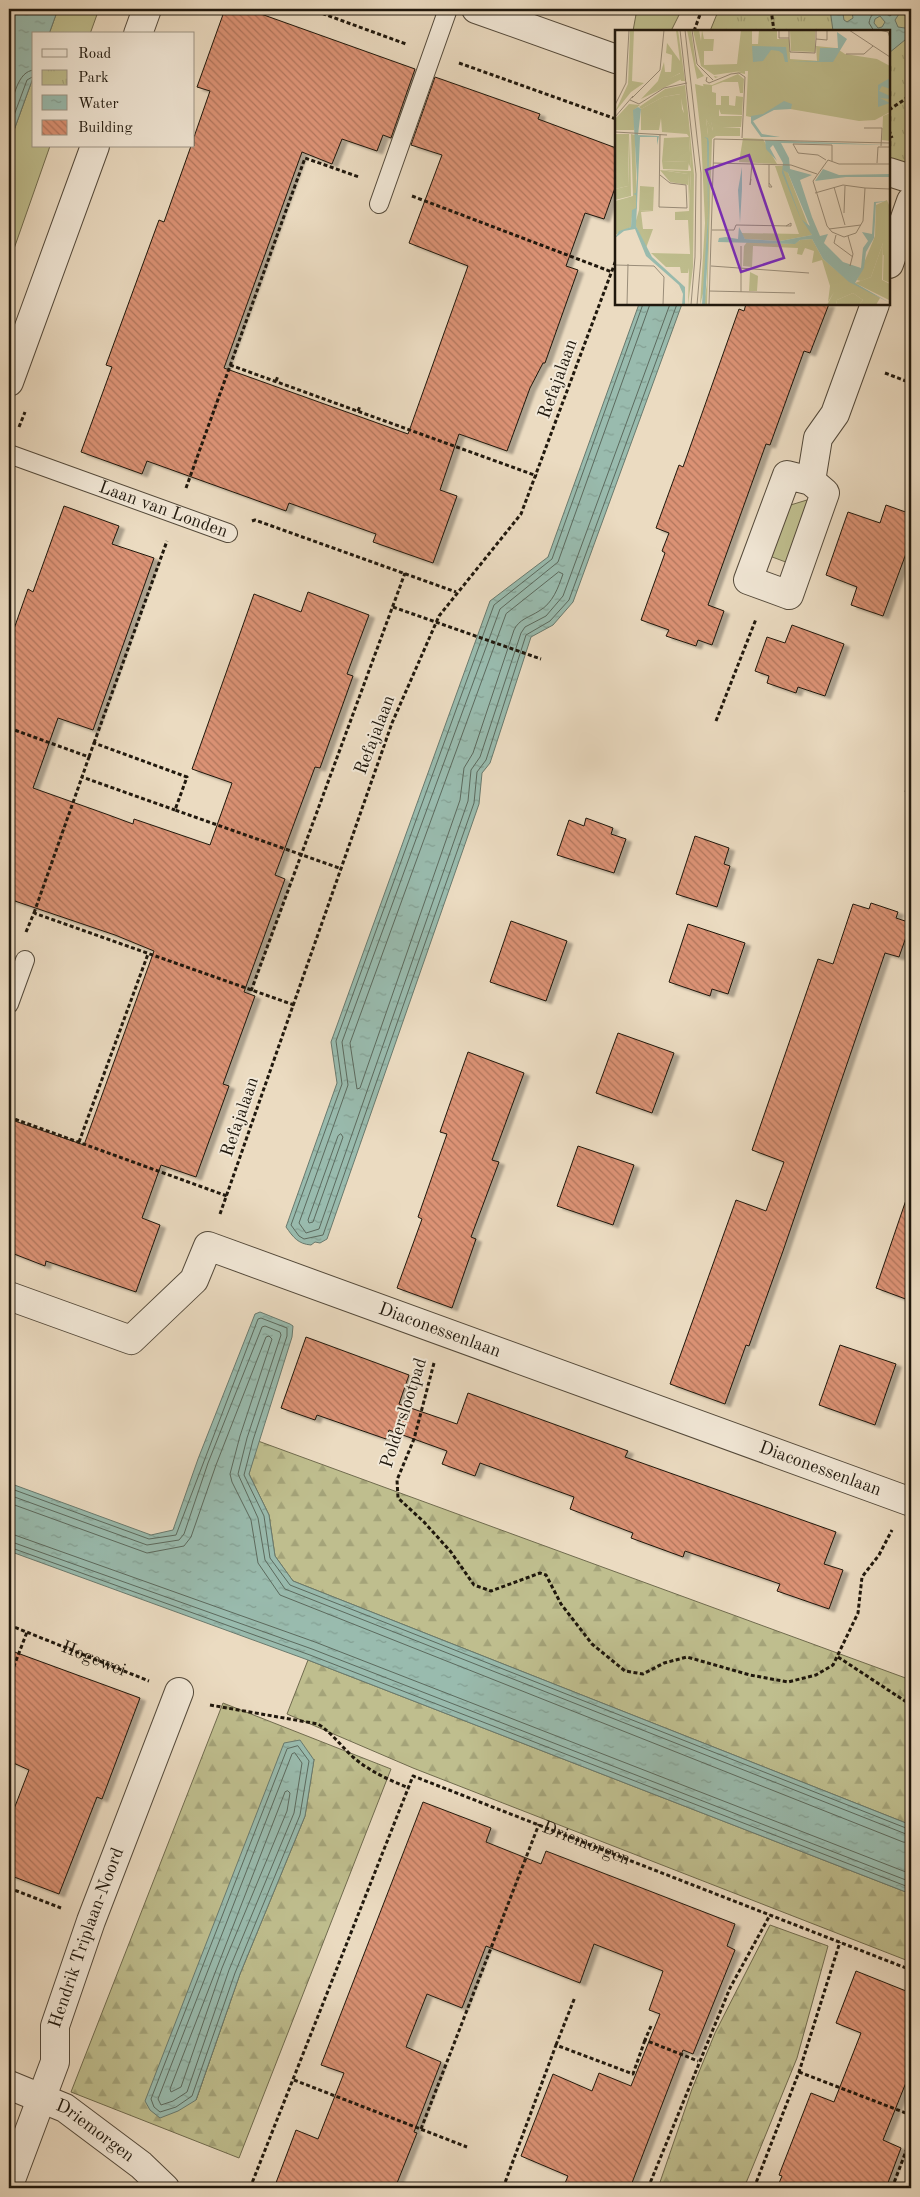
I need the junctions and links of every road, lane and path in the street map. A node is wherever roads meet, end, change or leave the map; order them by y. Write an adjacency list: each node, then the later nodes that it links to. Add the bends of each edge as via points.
1 (147, 9): 9 (street)
2 (310, 9): 10 (path)
3 (448, 9): 10 (lane)
4 (476, 9): 11 (street)
5 (702, 9): 7 (path)
6 (771, 9): 8 (path)
7 (694, 30)
8 (774, 30)
9 (139, 32)
10 (432, 53): 14 (path); 19 (lane)
11 (615, 59)
12 (911, 95): 13 (path)
13 (890, 109)
14 (615, 119)
15 (93, 148): 25 (street)
16 (890, 172): 17 (street)
17 (911, 179)
18 (911, 201): 20 (street)
19 (379, 204)
20 (890, 261)
21 (615, 263): 29 (path, Refajalaan)
22 (875, 305): 30 (street, via 836,414 818,438)
23 (278, 376): 24 (path)
24 (276, 381): 27 (path); 31 (path, via 230,365)
25 (9, 382)
26 (360, 406): 27 (path)
27 (358, 411): 29 (path)
28 (9, 454): 31 (lane, Laan van Londen)
29 (537, 476): 35 (path, Refajalaan, via 521,514)
30 (811, 481): 34 (street, via 825,494 789,595); 34 (street, via 787,475 748,580)
31 (177, 515): 32 (lane, Laan van Londen); 41 (path)
32 (228, 533): 33 (path, Laan van Londen, via 254,520)
33 (405, 573): 35 (path, Laan van Londen); 36 (path)
34 (768, 588): 39 (path)
35 (456, 592): 37 (path, Refajalaan)
36 (393, 607): 37 (path); 47 (path)
37 (436, 623): 38 (path); 48 (path, Refajalaan, via 392,723)
38 (541, 659)
39 (716, 720)
40 (9, 728): 42 (path)
41 (94, 743): 42 (path); 46 (path, via 187,777)
42 (89, 757): 43 (path)
43 (82, 777): 46 (path); 49 (path)
44 (911, 777): 45 (path)
45 (906, 792)
46 (174, 810): 47 (path)
47 (301, 854): 48 (path); 52 (path)
48 (342, 869): 54 (path, Refajalaan)
49 (34, 913): 50 (path); 51 (path, via 17,958)
50 (148, 954): 52 (path); 56 (path)
51 (24, 960): 53 (lane)
52 (251, 991): 54 (path)
53 (9, 1004)
54 (294, 1005): 57 (path, Refajalaan)
55 (9, 1117): 56 (path)
56 (79, 1142): 57 (path)
57 (227, 1196): 58 (path, Refajalaan)
58 (208, 1246): 59 (street, via 194,1280 131,1340); 60 (street, Diaconessenlaan)
59 (9, 1296)
60 (445, 1331): 61 (street, Diaconessenlaan); 64 (path, Polderslootpad, via 414,1439 397,1480 398,1498 451,1552 474,1585 491,1591 540,1573 546,1575 561,1604 592,1644 626,1671 643,1674 664,1663 687,1657 788,1682 816,1675 833,1665)
61 (907, 1500): 64 (path, Polderslootpad, via 890,1536 862,1577 858,1613)
62 (9, 1626): 63 (path, Hogewei)
63 (27, 1632): 65 (path); 66 (path, Hogewei)
64 (838, 1657): 67 (path)
65 (9, 1679)
66 (180, 1692): 68 (path, Hogewei, via 208,1704 318,1724 373,1771); 72 (street, Hendrik Triplaan-Noord)
67 (911, 1705)
68 (409, 1788): 69 (path, Driemorgen, via 413,1776); 81 (path)
69 (539, 1824): 71 (path, Driemorgen); 85 (path)
70 (9, 1888): 72 (path)
71 (770, 1914): 73 (path, Driemorgen); 79 (path, via 730,1988)
72 (92, 1921): 83 (street, Hendrik Triplaan-Noord, via 55,2026 55,2062)
73 (840, 1942): 74 (path, Driemorgen); 80 (path)
74 (911, 1970)
75 (575, 1997): 78 (path)
76 (652, 2026): 77 (path)
77 (645, 2040): 78 (path, via 633,2074); 79 (path)
78 (556, 2045): 91 (path)
79 (698, 2061): 92 (path)
80 (799, 2072): 84 (path); 93 (path)
81 (294, 2080): 85 (path); 90 (path)
82 (9, 2085): 83 (street)
83 (42, 2098): 88 (street, Hendrik Triplaan-Noord); 89 (street, Driemorgen, via 65,2108 141,2165)
84 (911, 2115)
85 (421, 2129): 87 (path)
86 (911, 2138): 94 (path)
87 (467, 2146)
88 (9, 2185)
89 (165, 2188)
90 (250, 2188)
91 (503, 2188)
92 (648, 2188)
93 (754, 2188)
94 (892, 2188)

